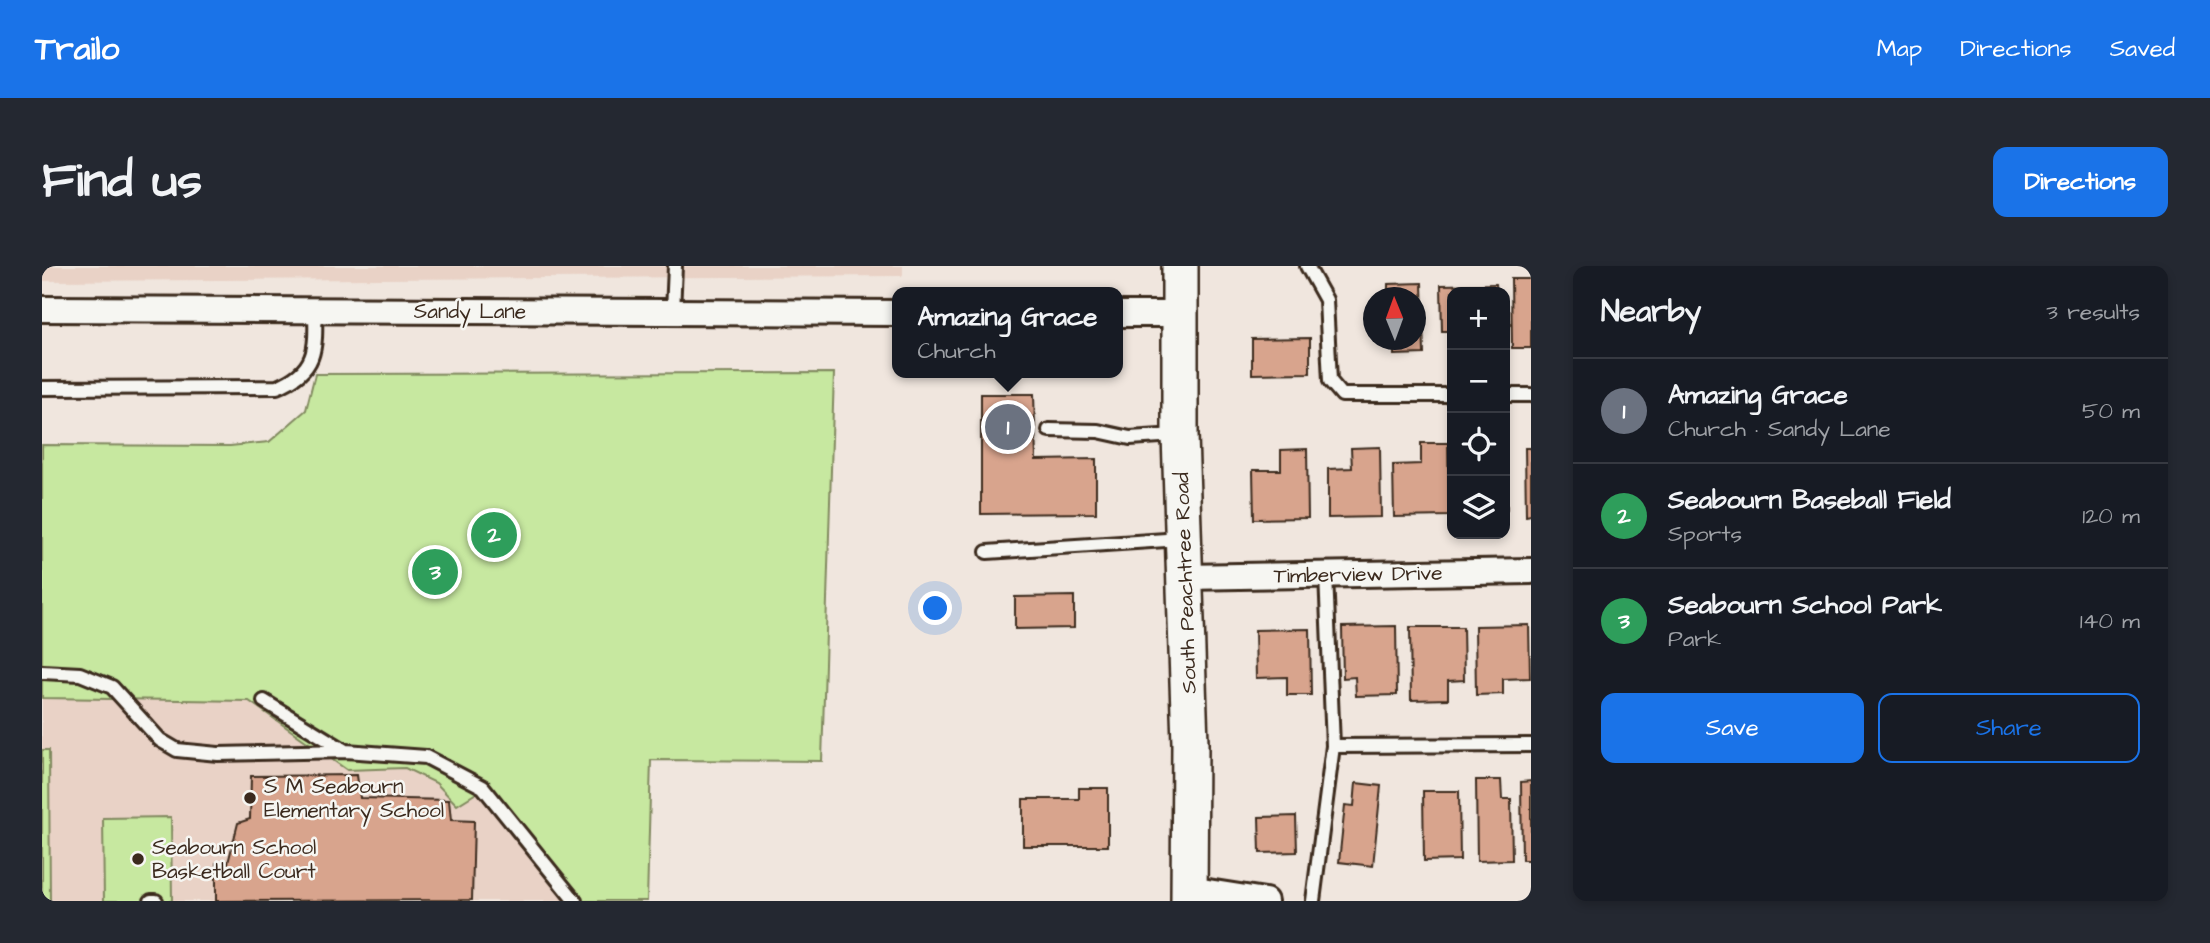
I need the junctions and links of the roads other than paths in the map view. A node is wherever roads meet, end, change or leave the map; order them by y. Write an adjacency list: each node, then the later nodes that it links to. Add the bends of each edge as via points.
1 (675, 266): 6 (lane)
2 (1180, 266): 9 (main road, South Peachtree Road)
3 (1307, 266): 11 (lane, via 1326,300 1330,381 1342,396)
4 (42, 309): 5 (street, Sandy Lane)
5 (314, 310): 6 (street, Sandy Lane); 10 (lane, via 313,355 306,370 277,387)
6 (673, 312): 7 (street, Sandy Lane)
7 (892, 313)
8 (1123, 314): 9 (street)
9 (1180, 314): 15 (main road, South Peachtree Road)
10 (42, 387)
11 (1447, 395)
12 (1510, 395): 13 (lane)
13 (1531, 395)
14 (1049, 430): 15 (lane, via 1098,431 1130,439)
15 (1180, 435): 16 (main road, South Peachtree Road)
16 (1185, 539): 17 (lane); 20 (main road, South Peachtree Road)
17 (987, 552)
18 (1531, 571): 19 (street, Timberview Drive)
19 (1326, 574): 20 (street, Timberview Drive); 24 (lane)
20 (1185, 578): 26 (main road, South Peachtree Road)
21 (42, 672): 25 (lane, via 80,674 112,687 160,740 177,750 218,754)
22 (264, 701): 25 (lane)
23 (1531, 745): 24 (lane)
24 (1333, 746): 29 (lane)
25 (345, 751): 27 (lane, via 426,757 483,787)
26 (1189, 895): 28 (street)
27 (575, 901)
28 (1265, 901)
29 (1313, 901)

